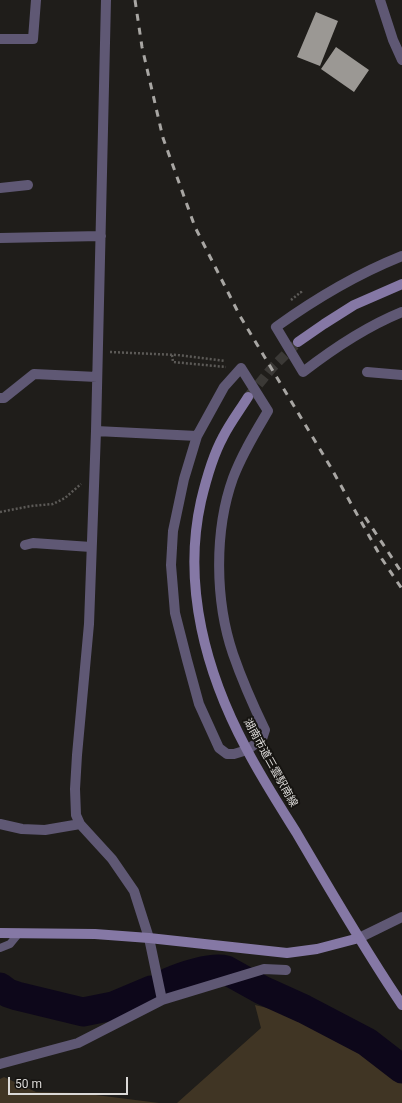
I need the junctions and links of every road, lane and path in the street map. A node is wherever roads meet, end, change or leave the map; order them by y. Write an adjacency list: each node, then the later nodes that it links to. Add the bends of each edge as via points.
1 (36, 0): 4 (street, via 34,39)
2 (106, 0): 8 (street)
3 (380, 0): 5 (street)
4 (0, 39)
5 (402, 60)
6 (28, 185): 7 (street)
7 (0, 188)
8 (100, 236): 9 (street); 14 (street)
9 (0, 238)
10 (402, 256): 12 (street, via 310,303 276,327 303,372 355,335)
11 (402, 284): 13 (street, via 354,306)
12 (402, 312)
13 (298, 342)
14 (98, 352): 15 (path); 20 (street)
15 (172, 355): 16 (path); 17 (path, via 173,362)
16 (225, 361)
17 (230, 367)
18 (367, 372): 19 (street)
19 (402, 375)
20 (97, 377): 22 (street, via 34,374 4,398); 23 (street)
21 (248, 397): 29 (street, 湖南市道三雲駅南線, via 222,438 207,477 198,515 194,548 195,590 201,632 220,693)
22 (0, 398)
23 (96, 431): 24 (street); 25 (street)
24 (197, 436): 29 (street, via 184,479 173,531 171,565 175,613 200,704 219,748 227,754); 29 (street, via 224,388 241,368 268,411 248,443 233,478 222,517 220,587 226,626 232,653 265,730 262,739)
25 (95, 469): 26 (path, via 65,498 53,504); 28 (street)
26 (0, 512)
27 (25, 545): 28 (street, via 33,542)
28 (91, 547): 31 (street, via 89,624 75,789 76,815)
29 (246, 750): 36 (street, 湖南市道三雲駅南線)
30 (0, 824): 31 (street, via 22,829 46,830)
31 (80, 824): 35 (street, via 112,859 134,891)
32 (402, 917): 36 (street)
33 (0, 933): 34 (street)
34 (19, 933): 35 (street); 37 (lane, via 10,944)
35 (149, 938): 36 (street, via 287,953 317,949); 39 (street)
36 (358, 938): 40 (street, 湖南市道三雲駅南線)
37 (0, 948)
38 (286, 970): 39 (street, via 264,969)
39 (162, 1000): 41 (street, via 78,1043)
40 (402, 1005)
41 (0, 1064)

